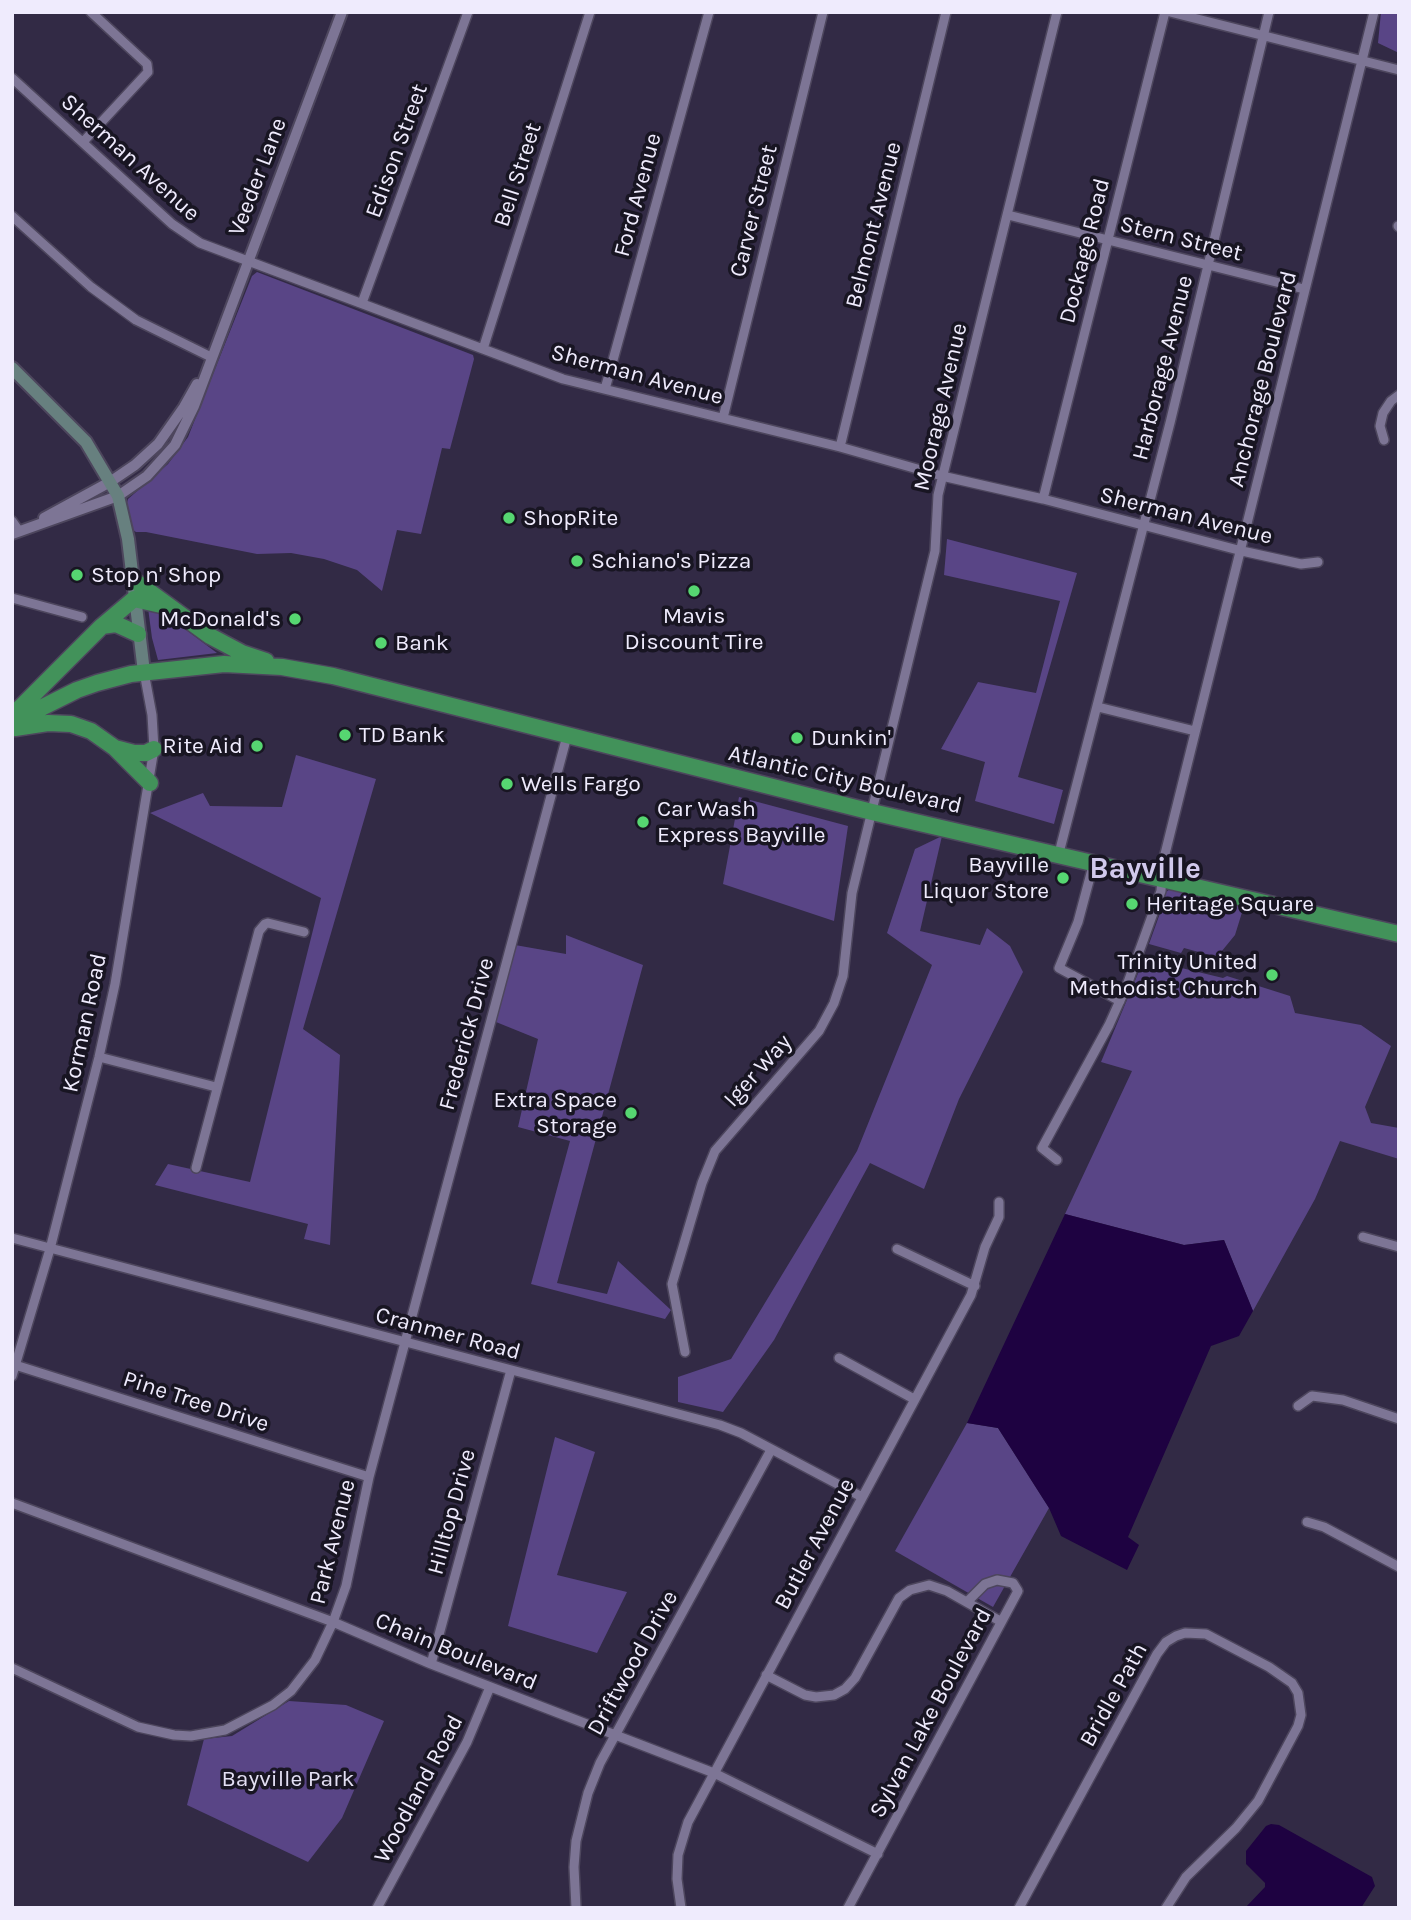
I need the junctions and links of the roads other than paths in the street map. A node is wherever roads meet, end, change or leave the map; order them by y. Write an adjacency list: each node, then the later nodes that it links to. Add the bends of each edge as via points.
1 (91, 12): 16 (street, via 147,64 148,72)
2 (342, 12): 20 (street, Veeder Lane)
3 (468, 12): 23 (street, Edison Street)
4 (590, 12): 24 (street, Bell Street)
5 (709, 12): 27 (street, Ford Avenue)
6 (823, 12): 29 (street, Carver Street)
7 (946, 12): 31 (street, Belmont Avenue)
8 (1058, 12): 17 (street, Moorage Avenue)
9 (1168, 12): 12 (street); 19 (street, Dockage Road)
10 (1269, 12): 12 (street, Harborage Avenue)
11 (1374, 12): 13 (street, Anchorage Boulevard)
12 (1264, 34): 13 (street); 21 (street, Harborage Avenue)
13 (1362, 60): 14 (street); 22 (street, Anchorage Boulevard)
14 (1399, 70)
15 (12, 78): 16 (street, Sherman Avenue)
16 (83, 142): 20 (street, Sherman Avenue, via 187,235)
17 (1008, 215): 19 (street, Stern Street); 32 (street, Moorage Avenue)
18 (12, 216): 25 (street, via 91,287 136,320)
19 (1107, 240): 21 (street, Stern Street); 35 (street, Dockage Road)
20 (248, 261): 23 (street, Sherman Avenue); 25 (street, Veeder Lane)
21 (1208, 265): 22 (street, Stern Street); 37 (street, Harborage Avenue)
22 (1304, 289): 39 (street, Anchorage Boulevard)
23 (362, 303): 24 (street, Sherman Avenue)
24 (483, 349): 27 (street, Sherman Avenue)
25 (211, 357): 33 (street, Veeder Lane, via 158,444); 34 (street, Veeder Lane, via 175,445 147,476)
26 (12, 368): 33 (main road, via 86,442)
27 (604, 389): 29 (street, Sherman Avenue)
28 (1399, 395): 30 (street, via 1383,413)
29 (723, 418): 31 (street, Sherman Avenue)
30 (1384, 440)
31 (840, 447): 32 (street, Sherman Avenue)
32 (942, 476): 35 (street, Sherman Avenue); 58 (street, Moorage Avenue, via 935,551)
33 (110, 482): 34 (main road); 38 (street, Veeder Lane)
34 (118, 496): 38 (street, Veeder Lane); 41 (main road)
35 (1043, 499): 37 (street, Sherman Avenue)
36 (12, 521): 38 (street)
37 (1143, 524): 39 (street, Sherman Avenue); 50 (street, Harborage Avenue)
38 (19, 531)
39 (1242, 551): 40 (street, Sherman Avenue, via 1301,564); 53 (street, Anchorage Boulevard)
40 (1318, 562)
41 (132, 579): 43 (main road); 44 (highway)
42 (12, 598): 45 (street)
43 (134, 599): 44 (highway); 46 (highway); 47 (main road)
44 (170, 607): 48 (highway, via 226,645)
45 (82, 617)
46 (102, 626): 47 (highway, via 116,624); 51 (highway)
47 (138, 634): 49 (main road)
48 (282, 667): 49 (highway, via 224,664); 54 (highway, Atlantic City Boulevard)
49 (144, 672): 52 (highway, via 77,690); 56 (street, Korman Road)
50 (1098, 707): 53 (street); 59 (street, Harborage Avenue)
51 (12, 716)
52 (12, 728): 55 (highway, via 71,724 92,731)
53 (1195, 731): 61 (street, Anchorage Boulevard)
54 (567, 736): 58 (highway, Atlantic City Boulevard); 76 (street, Frederick Drive)
55 (115, 748): 56 (highway, via 134,753); 57 (highway)
56 (154, 749): 57 (street, Korman Road)
57 (150, 783): 65 (street, Korman Road)
58 (872, 811): 59 (highway, Atlantic City Boulevard); 77 (street, Iger Way, via 852,893 843,976 829,1015 729,1132 702,1183 672,1284)
59 (1059, 853): 60 (highway, Atlantic City Boulevard)
60 (1094, 862): 61 (highway, Atlantic City Boulevard); 64 (street, via 1078,922 1059,968)
61 (1162, 878): 63 (highway, Atlantic City Boulevard); 64 (street, via 1142,949)
62 (304, 932): 66 (street, via 268,923 259,931)
63 (1399, 934)
64 (1120, 1001): 67 (street, via 1042,1148)
65 (99, 1057): 66 (street); 73 (street, Korman Road)
66 (216, 1087): 68 (street)
67 (1057, 1160)
68 (196, 1168)
69 (999, 1202): 75 (street, Butler Avenue, via 999,1217)
70 (1363, 1237): 72 (street)
71 (12, 1238): 73 (street, Cranmer Road)
72 (1399, 1247)
73 (50, 1249): 76 (street, Cranmer Road); 79 (street, Korman Road)
74 (897, 1249): 75 (street)
75 (975, 1286): 82 (street, Butler Avenue)
76 (405, 1342): 80 (street, Cranmer Road); 86 (street, Park Avenue)
77 (685, 1352)
78 (839, 1358): 82 (street)
79 (14, 1364): 81 (street, Korman Road); 86 (street, Pine Tree Drive)
80 (511, 1370): 85 (street, Cranmer Road, via 720,1424); 94 (street, Hilltop Drive)
81 (12, 1376)
82 (914, 1399): 87 (street, Butler Avenue)
83 (1298, 1406): 84 (street, via 1312,1396 1343,1400)
84 (1399, 1419)
85 (771, 1450): 87 (street, Cranmer Road); 98 (street, Driftwood Drive)
86 (369, 1477): 93 (street, Park Avenue, via 346,1586)
87 (862, 1497): 96 (street, Butler Avenue)
88 (12, 1503): 93 (street, Chain Boulevard)
89 (1307, 1522): 90 (street)
90 (1399, 1567)
91 (967, 1602): 92 (street); 92 (street, Sylvan Lake Boulevard, via 985,1584 997,1580 1013,1583 1018,1591); 96 (street, via 929,1585 910,1590 899,1598 855,1678 834,1695 805,1695)
92 (1000, 1621): 100 (street, Sylvan Lake Boulevard)
93 (333, 1622): 94 (street, Chain Boulevard); 95 (street, Park Avenue, via 315,1660 291,1691 239,1724 199,1735 138,1727)
94 (431, 1664): 97 (street, Chain Boulevard)
95 (12, 1668)
96 (766, 1675): 99 (street, Butler Avenue)
97 (490, 1687): 98 (street, Chain Boulevard); 101 (street, Woodland Road, via 467,1742)
98 (615, 1736): 99 (street, Chain Boulevard); 102 (street, Driftwood Drive, via 581,1817 574,1867)
99 (714, 1773): 100 (street, Chain Boulevard); 103 (street, Butler Avenue, via 688,1822 678,1855)
100 (878, 1854): 104 (street, Sylvan Lake Boulevard)
101 (377, 1908)
102 (576, 1908)
103 (681, 1908)
104 (848, 1908)
105 (1018, 1908): 106 (street, Bridle Path, via 1157,1654 1176,1636 1206,1634 1292,1683 1301,1715 1258,1801 1186,1877)
106 (1166, 1908)

